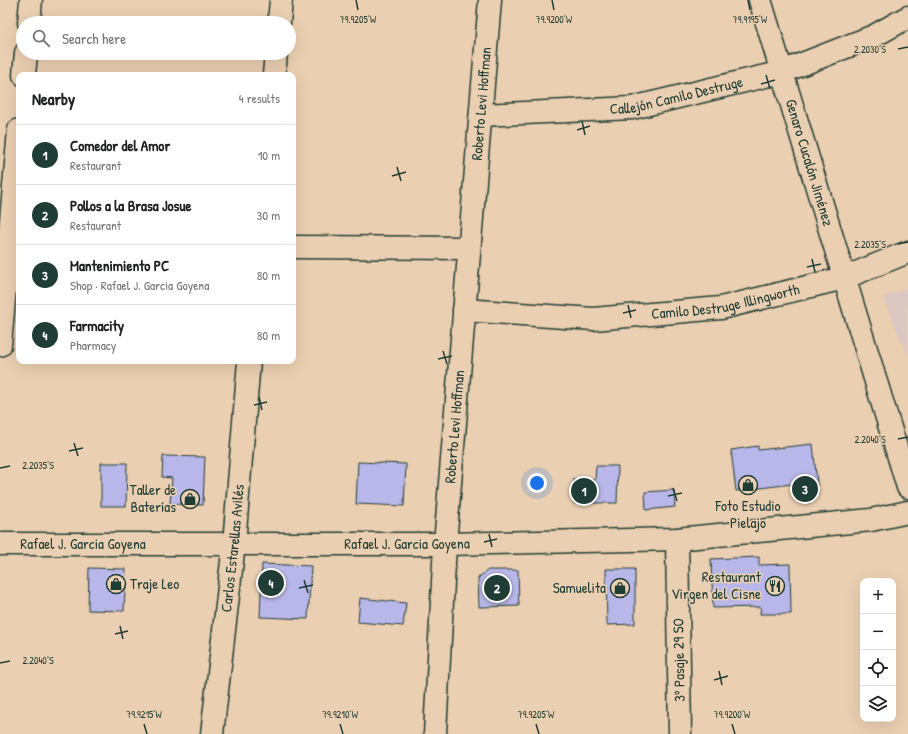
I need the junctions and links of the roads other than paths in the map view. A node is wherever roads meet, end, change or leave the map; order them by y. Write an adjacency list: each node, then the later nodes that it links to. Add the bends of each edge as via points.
1 (32, 0): 5 (street)
2 (280, 0): 6 (street)
3 (490, 0): 13 (street, Roberto Levi Hoffman)
4 (760, 0): 12 (street, Genaro Cucalón Jiménez)
5 (30, 16)
6 (279, 16)
7 (908, 17): 12 (street, Callejón Camilo Destruge, via 874,36)
8 (25, 60): 10 (street)
9 (275, 60): 11 (street)
10 (24, 72)
11 (274, 72)
12 (782, 72): 13 (street, Callejón Camilo Destruge, via 632,108); 19 (street, Genaro Cucalón Jiménez)
13 (480, 116): 17 (street, Roberto Levi Hoffman)
14 (16, 165): 15 (street)
15 (9, 246): 21 (street)
16 (296, 247): 17 (street)
17 (469, 248): 20 (street, Roberto Levi Hoffman)
18 (908, 252): 19 (street, Camilo Destruge Illingworth)
19 (844, 278): 20 (street, Camilo Destruge Illingworth, via 721,308 608,318); 23 (street, Genaro Cucalón Jiménez)
20 (464, 310): 28 (street, Roberto Levi Hoffman)
21 (0, 345)
22 (249, 364): 27 (street, Carlos Estarellas Avilés)
23 (908, 487)
24 (908, 512): 25 (street, Rafael J. Garcia Goyena, via 871,520)
25 (677, 539): 28 (street, Rafael J. Garcia Goyena); 31 (street, 3º Pasaje 29 SO)
26 (0, 544): 27 (street, Rafael J. Garcia Goyena)
27 (234, 544): 28 (street, Rafael J. Garcia Goyena); 29 (street, Carlos Estarellas Avilés)
28 (445, 544): 30 (street, Roberto Levi Hoffman)
29 (212, 734)
30 (435, 734)
31 (680, 734)

